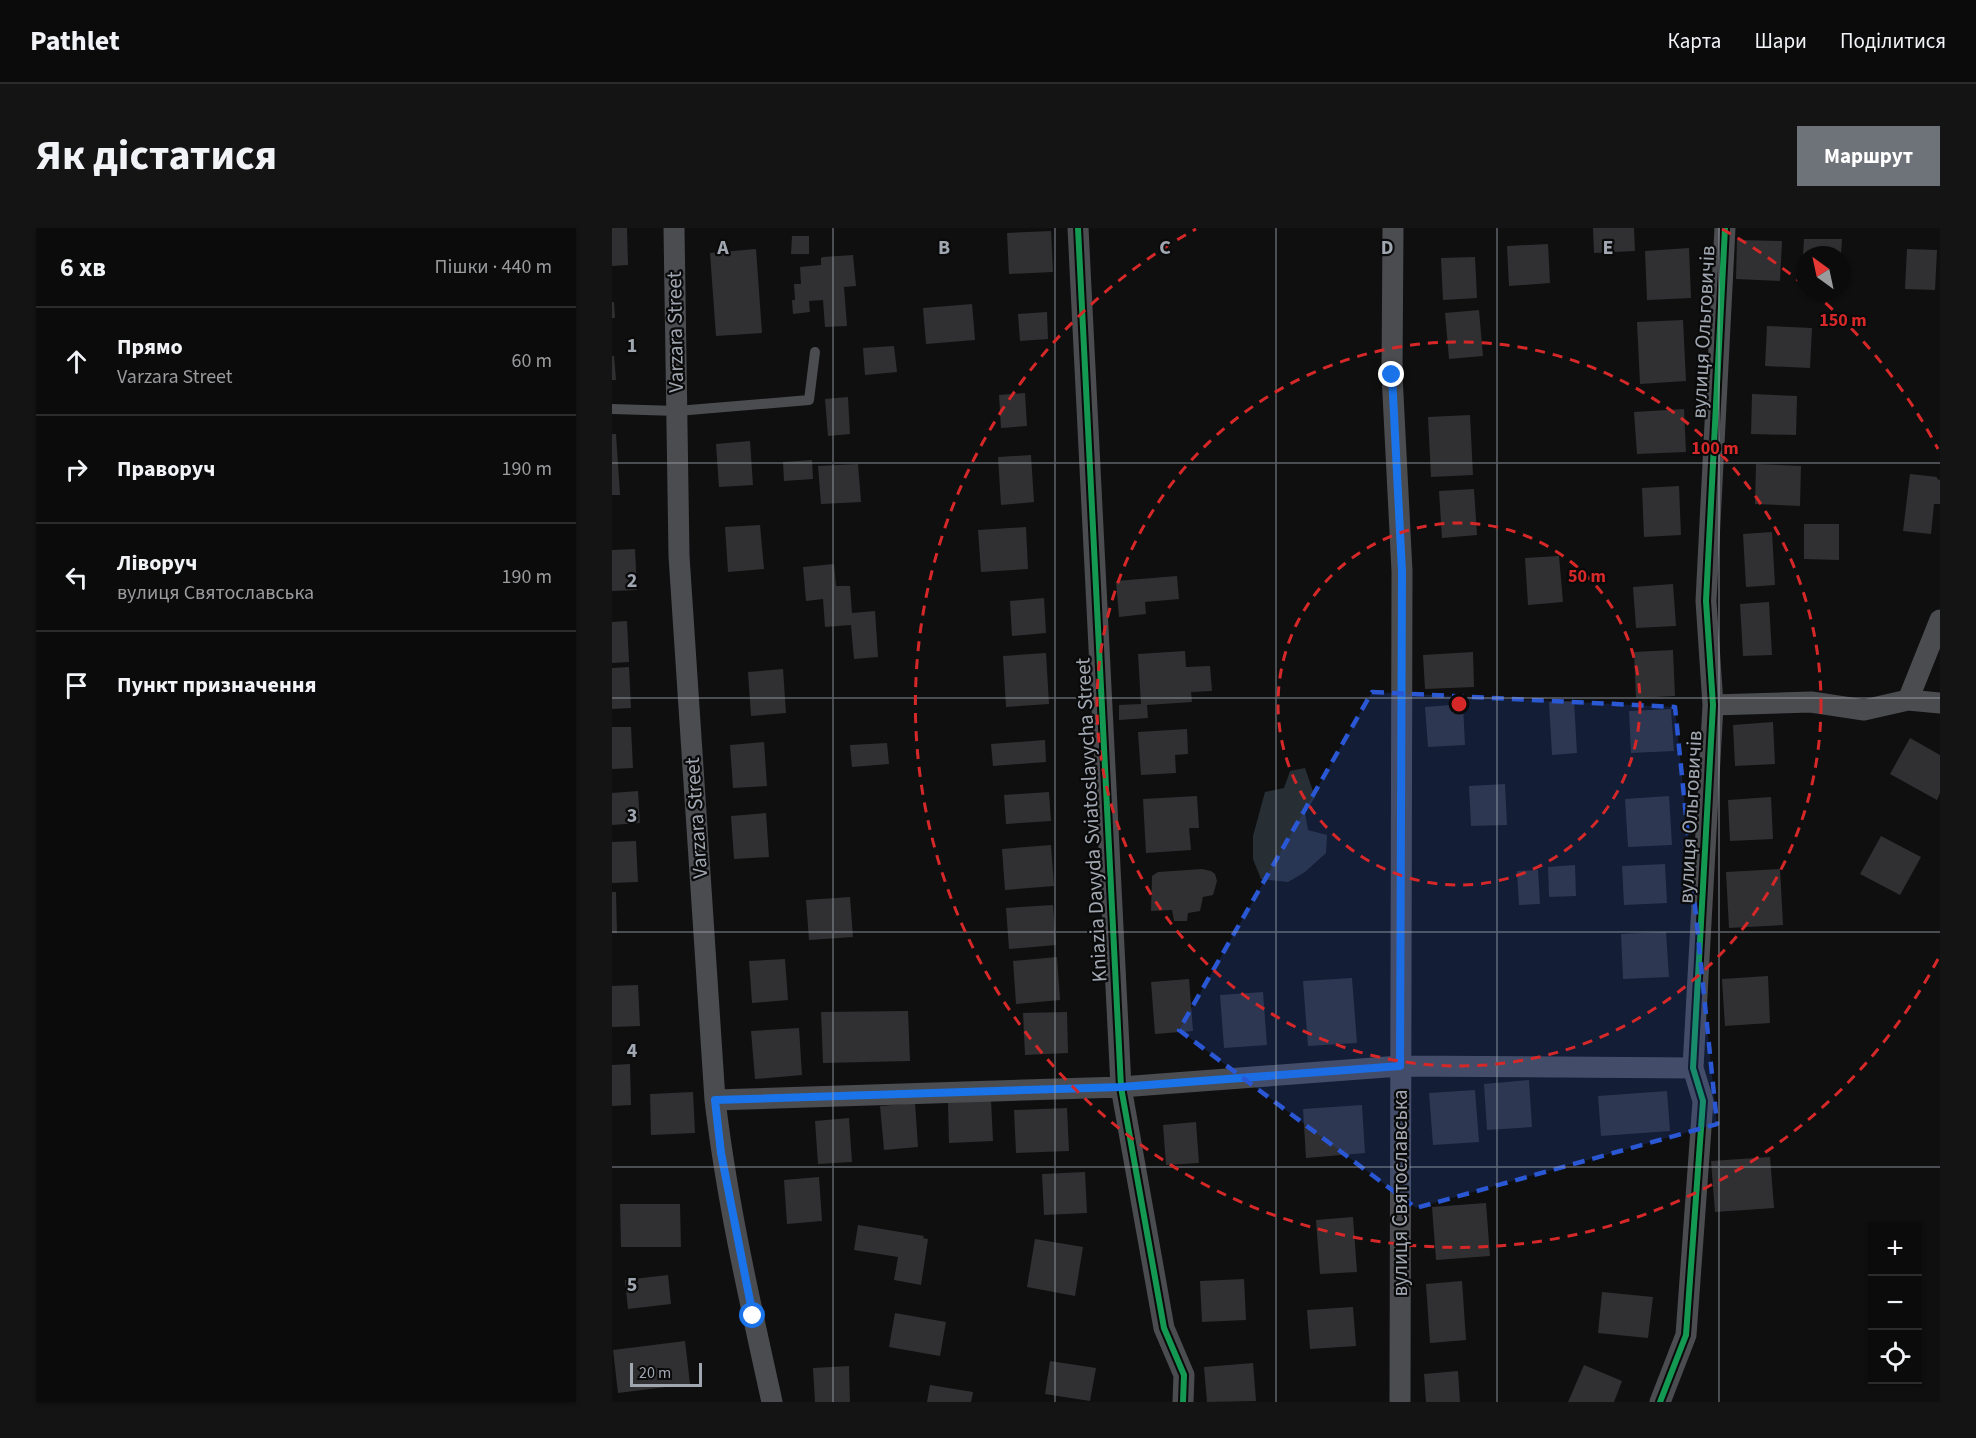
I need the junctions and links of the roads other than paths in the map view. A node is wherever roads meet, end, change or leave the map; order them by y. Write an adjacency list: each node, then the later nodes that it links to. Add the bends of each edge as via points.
1 (674, 228): 7 (street, Varzara Street)
2 (1078, 228): 14 (street, Kniazia Davyda Sviatoslavycha Street)
3 (1393, 228): 12 (street, вулиця Святославська, via 1392,375 1402,571)
4 (1725, 228): 11 (street, вулиця Ольговичів, via 1706,601)
5 (815, 352): 7 (lane, via 809,400)
6 (612, 409): 7 (lane)
7 (677, 411): 15 (street, Varzara Street, via 679,556)
8 (1940, 620): 9 (street)
9 (1908, 700): 10 (street); 11 (street, via 1864,710 1810,702)
10 (1940, 703)
11 (1713, 705): 13 (street, вулиця Ольговичів)
12 (1400, 1066): 13 (street); 14 (street); 18 (street, вулиця Святославська)
13 (1693, 1068): 19 (street, вулиця Ольговичів, via 1703,1101 1686,1335)
14 (1121, 1087): 15 (street); 17 (street, Kniazia Davyda Sviatoslavycha Street, via 1164,1328 1184,1375)
15 (715, 1100): 16 (street, Varzara Street, via 721,1153)
16 (772, 1402)
17 (1184, 1402)
18 (1400, 1402)
19 (1660, 1402)

